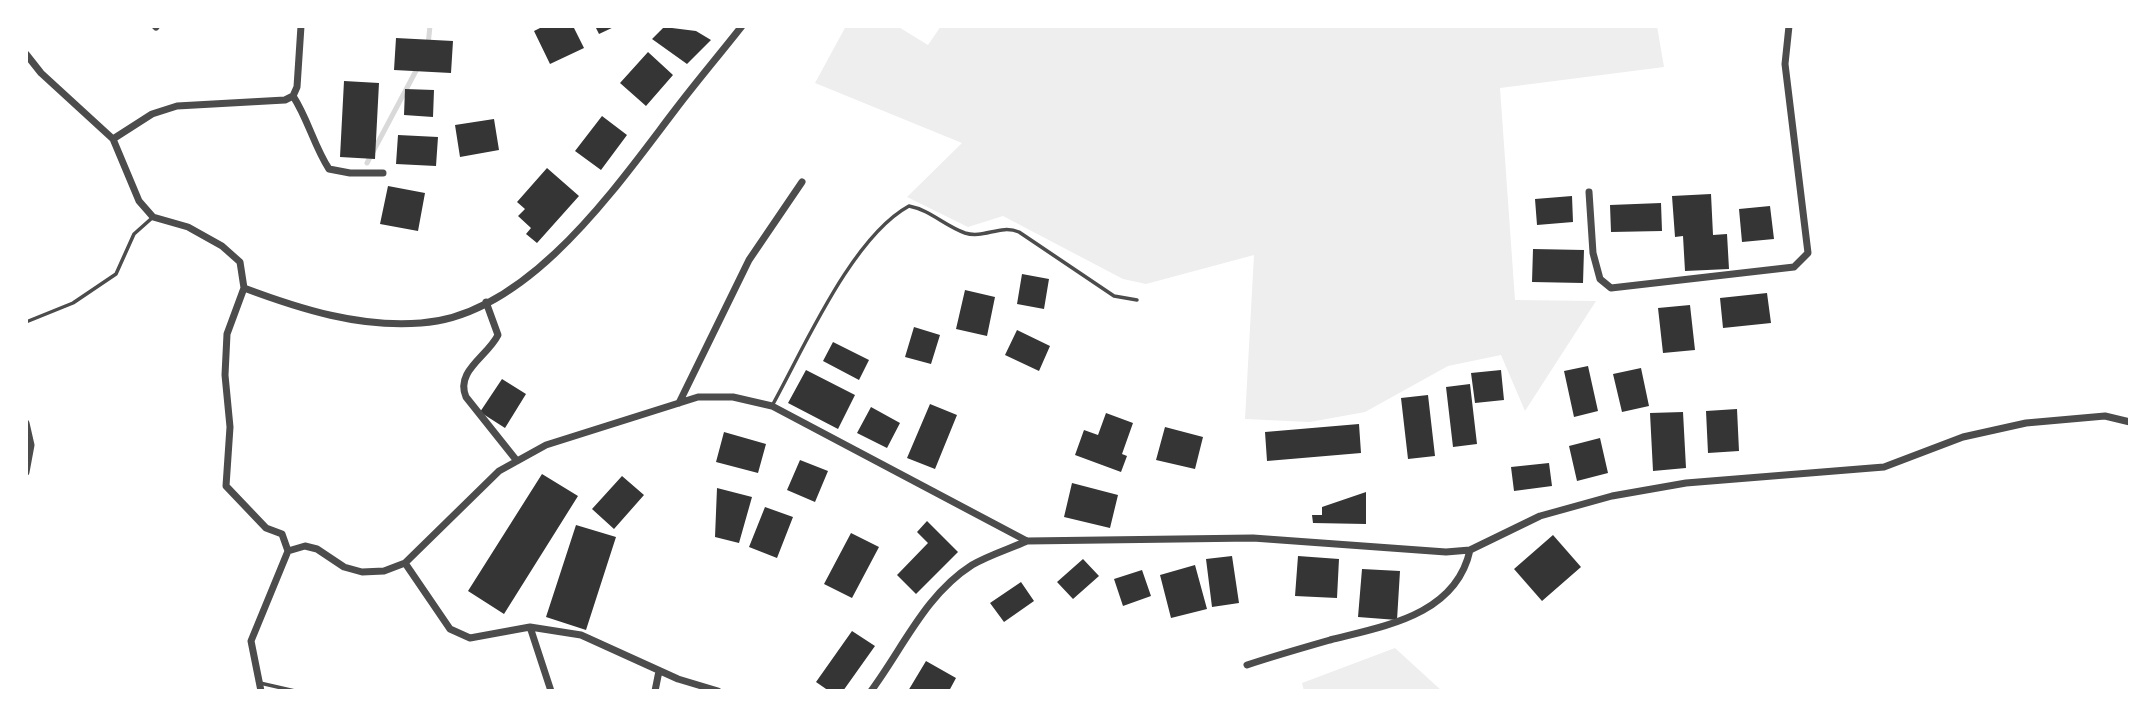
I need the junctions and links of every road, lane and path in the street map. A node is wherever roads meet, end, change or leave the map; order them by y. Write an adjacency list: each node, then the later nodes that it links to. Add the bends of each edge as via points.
1 (301, 26): 5 (street)
2 (742, 26): 13 (street, via 603,204 563,247)
3 (1789, 26): 9 (street, via 1785,64 1808,253 1794,267 1611,288 1600,279 1593,253)
4 (26, 54): 6 (street, via 40,73)
5 (293, 96): 6 (street, via 177,106 152,114); 7 (street, via 329,169)
6 (113, 139): 10 (street, via 139,201)
7 (383, 173)
8 (803, 182): 15 (street, via 749,260)
9 (1589, 192)
10 (153, 217): 11 (street, via 188,227 222,246 240,262); 14 (lane, via 134,234 116,274 73,303)
11 (244, 288): 13 (street, via 299,308 375,323 422,323); 23 (street, via 227,334 230,427 226,486 266,528 282,534)
12 (1137, 300): 16 (lane, via 1114,296 1020,232 1007,227 964,232 909,206 863,248)
13 (486, 302): 19 (street, via 498,334 464,375 461,386)
14 (26, 322)
15 (679, 403): 16 (street, via 698,397 733,397); 19 (street, via 546,445)
16 (772, 406): 21 (street)
17 (2130, 422): 22 (street, via 2105,416 2026,423 1962,437 1884,467 1685,483 1612,496 1540,516)
18 (26, 423): 20 (street, via 31,445)
19 (517, 461): 24 (street, via 499,471)
20 (26, 472)
21 (1027, 541): 22 (street, via 1253,538); 33 (street, via 972,565 943,589 923,611)
22 (1470, 550): 26 (street, via 1463,574 1451,591 1426,610)
23 (288, 551): 24 (street, via 305,546 317,549 344,567 362,572 384,571); 28 (street, via 251,641)
24 (405, 563): 25 (street, via 450,629 470,638)
25 (530, 627): 27 (street, via 581,635); 30 (street)
26 (1247, 665)
27 (659, 671): 31 (street); 32 (street)
28 (260, 687): 29 (lane)
29 (295, 691)
30 (551, 691)
31 (655, 691)
32 (718, 691)
33 (871, 691)

